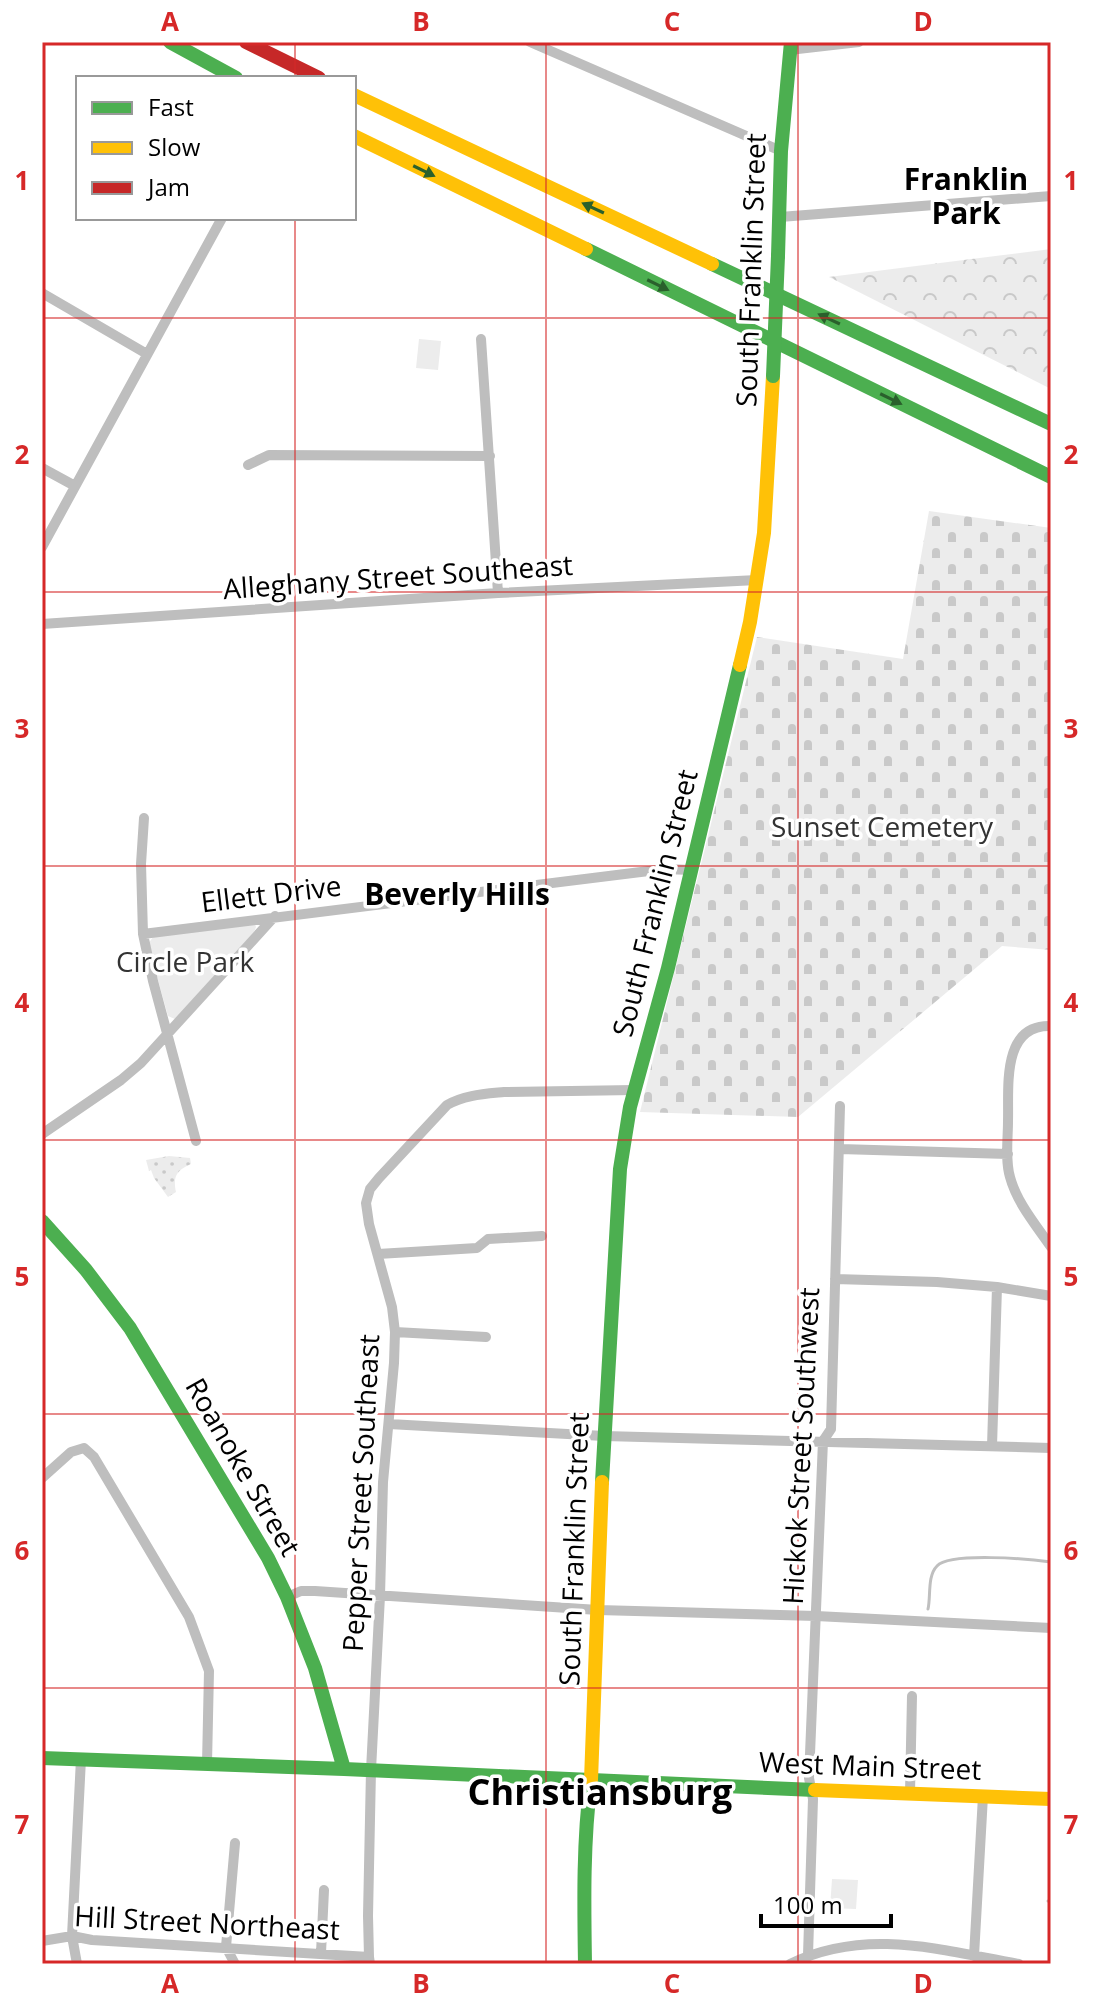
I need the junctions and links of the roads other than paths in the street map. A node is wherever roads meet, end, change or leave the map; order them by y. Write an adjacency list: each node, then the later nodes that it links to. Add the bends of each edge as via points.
1 (170, 42): 6 (main road)
2 (246, 42): 7 (main road)
3 (530, 42): 10 (street)
4 (859, 42): 5 (street)
5 (790, 46): 10 (main road, South Franklin Street)
6 (232, 76)
7 (315, 76)
8 (356, 96): 17 (main road, one-way to 8)
9 (356, 137): 21 (main road, one-way to 21)
10 (781, 151): 12 (main road, South Franklin Street)
11 (1051, 196): 12 (street)
12 (780, 217): 24 (main road, South Franklin Street, bridge, via 764,533)
13 (221, 220): 16 (street)
14 (42, 293): 16 (street)
15 (481, 339): 18 (street)
16 (147, 354): 22 (street)
17 (1051, 424)
18 (490, 456): 19 (street, via 269,455); 25 (street)
19 (248, 465)
20 (42, 468): 22 (street)
21 (1051, 477)
22 (75, 486): 23 (street)
23 (42, 547)
24 (757, 580): 25 (street, Alleghany Street Southeast); 28 (main road, South Franklin Street)
25 (498, 593): 26 (street, Alleghany Street Southeast)
26 (42, 624)
27 (144, 818): 30 (street)
28 (691, 870): 29 (street, Ellett Drive); 33 (main road, South Franklin Street)
29 (275, 916): 30 (street, Ellett Drive); 32 (street)
30 (143, 934): 32 (street)
31 (1051, 1026): 38 (street, via 1022,1037 1011,1055)
32 (167, 1034): 35 (street, via 121,1080); 36 (street)
33 (634, 1090): 42 (street, Pepper Street Southeast, via 483,1094 447,1105 370,1189 366,1203); 49 (main road, South Franklin Street, via 620,1169)
34 (840, 1106): 37 (street, Hickok Street Southwest)
35 (42, 1134)
36 (196, 1141)
37 (840, 1149): 38 (street); 43 (street, Hickok Street Southwest)
38 (1008, 1154): 41 (street, via 1021,1201)
39 (44, 1227): 55 (main road, Roanoke Street, via 86,1270 130,1328)
40 (542, 1236): 42 (street, via 488,1239 477,1248)
41 (1051, 1247)
42 (378, 1254): 46 (street, Pepper Street Southeast)
43 (835, 1279): 44 (street); 50 (street, Hickok Street Southwest, via 831,1429)
44 (997, 1287): 45 (street); 51 (street)
45 (1051, 1296)
46 (395, 1332): 47 (street); 48 (street, Pepper Street Southeast)
47 (486, 1337)
48 (389, 1424): 49 (street); 54 (street, Pepper Street Southeast)
49 (604, 1436): 50 (street); 56 (main road, South Franklin Street)
50 (823, 1441): 51 (street); 57 (street, Hickok Street Southwest)
51 (992, 1446): 52 (street)
52 (1051, 1448)
53 (42, 1478): 62 (street, via 71,1452 84,1448 94,1457 189,1617 209,1671)
54 (380, 1596): 55 (street, via 301,1591); 56 (street); 64 (street, Pepper Street Southeast)
55 (287, 1597): 63 (main road, Roanoke Street, via 315,1668)
56 (598, 1610): 57 (street); 65 (main road, South Franklin Street)
57 (816, 1616): 58 (street); 66 (street, Hickok Street Southwest)
58 (1051, 1628)
59 (912, 1696): 67 (street)
60 (42, 1758): 61 (main road, West Main Street)
61 (81, 1759): 62 (main road, West Main Street); 72 (street)
62 (207, 1764): 63 (main road, West Main Street)
63 (344, 1769): 64 (main road, West Main Street)
64 (371, 1770): 65 (main road, West Main Street); 78 (street, Pepper Street Southeast)
65 (591, 1780): 66 (main road, West Main Street); 81 (main road, South Franklin Street)
66 (811, 1789): 67 (main road, West Main Street); 76 (street, Hickok Street Southwest)
67 (910, 1793): 68 (main road, West Main Street)
68 (983, 1796): 69 (main road, West Main Street); 77 (street)
69 (1051, 1799)
70 (235, 1843): 74 (street)
71 (324, 1890): 75 (street)
72 (72, 1936): 73 (street, Hill Street Northeast); 74 (street, Hill Street Northeast); 79 (street)
73 (42, 1941)
74 (226, 1947): 75 (street, Hill Street Northeast); 80 (street)
75 (321, 1953): 78 (street, Hill Street Northeast)
76 (808, 1955): 77 (street, via 867,1943); 82 (street)
77 (974, 1956): 83 (street)
78 (370, 1960)
79 (77, 1964)
80 (235, 1964)
81 (585, 1964)
82 (790, 1964)
83 (1019, 1964)

